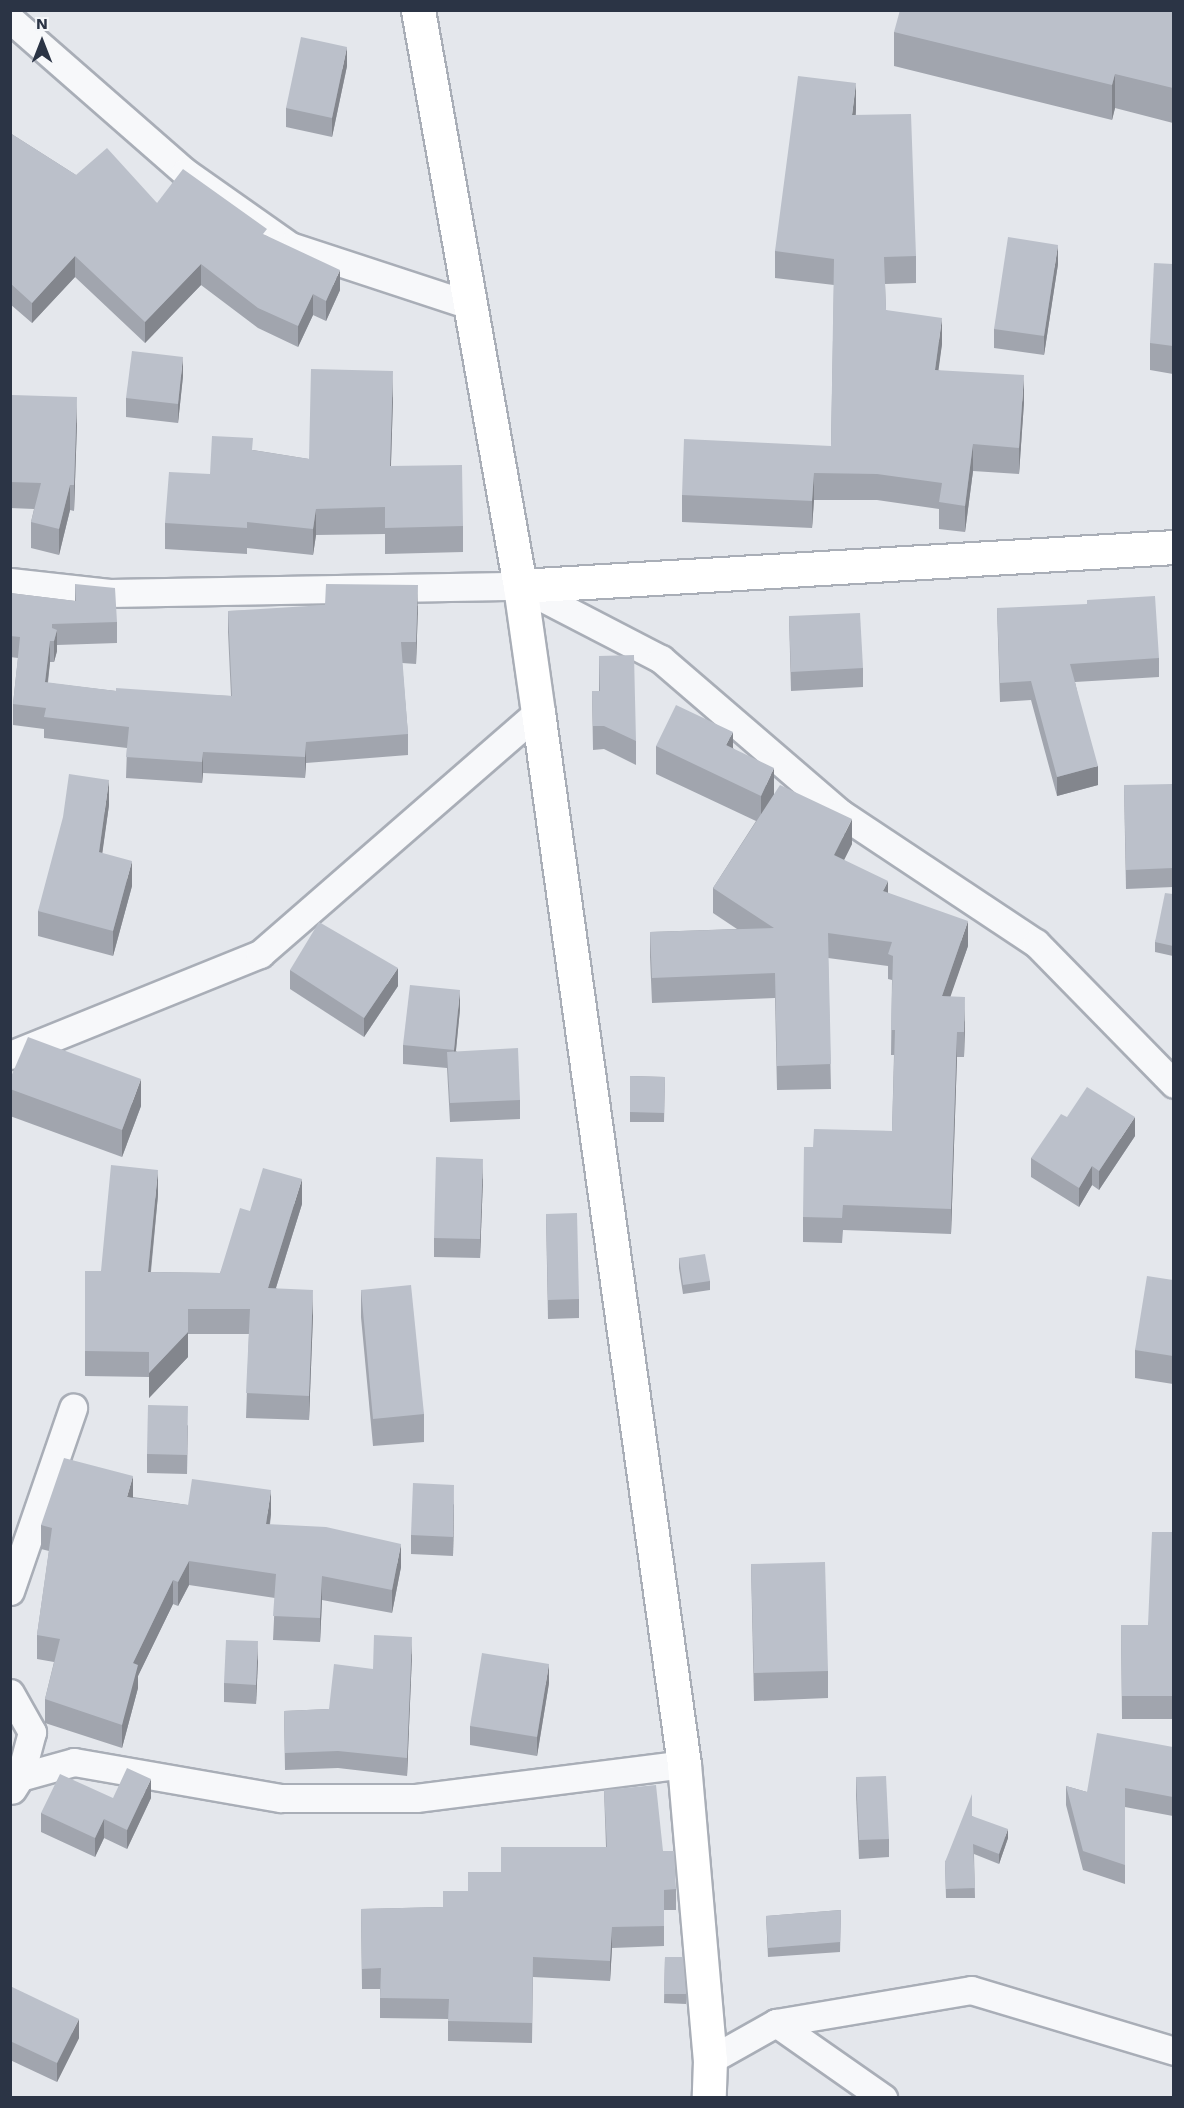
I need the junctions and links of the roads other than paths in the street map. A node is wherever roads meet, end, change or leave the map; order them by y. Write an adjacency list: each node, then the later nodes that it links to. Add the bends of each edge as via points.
1 (418, 10): 3 (street)
2 (10, 19): 3 (street, via 185,172 290,246)
3 (472, 306): 6 (street)
4 (1173, 548): 6 (street)
5 (10, 582): 6 (street, via 109,593)
6 (520, 586): 7 (street); 9 (street, via 661,659 840,813 1036,943)
7 (538, 712): 8 (street, via 260,954); 13 (street)
8 (10, 1055)
9 (1173, 1084)
10 (73, 1408): 11 (street)
11 (10, 1591)
12 (10, 1693): 14 (street, via 32,1732)
13 (684, 1764): 14 (street, via 416,1798 281,1798 74,1762); 17 (street)
14 (14, 1782)
15 (776, 2023): 16 (street, via 971,1990); 17 (street); 19 (street)
16 (1173, 2051)
17 (710, 2060): 18 (street)
18 (709, 2097)
19 (883, 2097)

